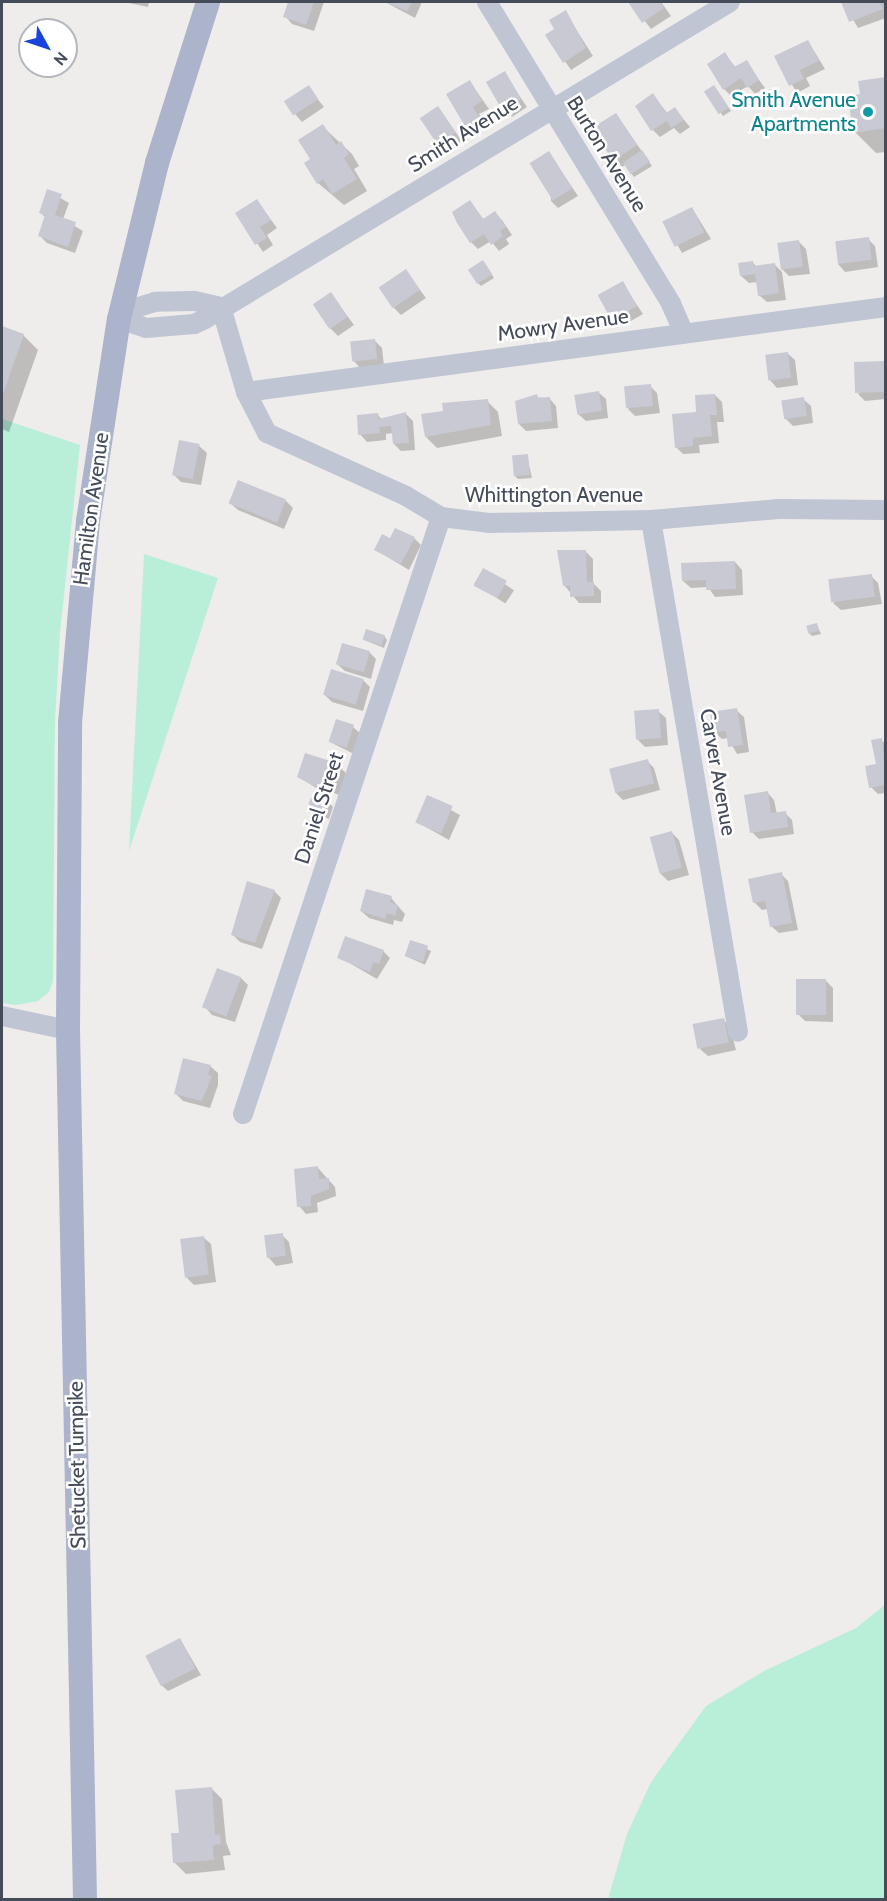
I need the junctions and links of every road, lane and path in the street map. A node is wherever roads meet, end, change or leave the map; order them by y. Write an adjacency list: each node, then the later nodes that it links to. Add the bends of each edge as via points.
1 (208, 2): 7 (main road, Hamilton Avenue, via 157,163)
2 (486, 2): 4 (street, Burton Avenue)
3 (730, 2): 4 (street, Smith Avenue)
4 (550, 108): 5 (street, Smith Avenue, via 288,273); 8 (street, Burton Avenue, via 671,304)
5 (221, 307): 7 (street, Smith Avenue, via 205,319 184,326 146,328); 9 (street, Whittington Avenue)
6 (885, 307): 8 (street, Mowry Avenue)
7 (119, 319): 14 (main road, Hamilton Avenue, via 88,521 76,638 67,805)
8 (684, 333): 9 (street, Mowry Avenue)
9 (246, 392): 11 (street, Whittington Avenue, via 267,433 406,496)
10 (885, 510): 12 (street, Whittington Avenue, via 779,508)
11 (441, 517): 12 (street, Whittington Avenue, via 489,523); 16 (street, Daniel Street)
12 (651, 520): 15 (street, Carver Avenue)
13 (2, 1016): 14 (street)
14 (68, 1030): 17 (main road, Shetucket Turnpike)
15 (738, 1032)
16 (243, 1114)
17 (85, 1899)

